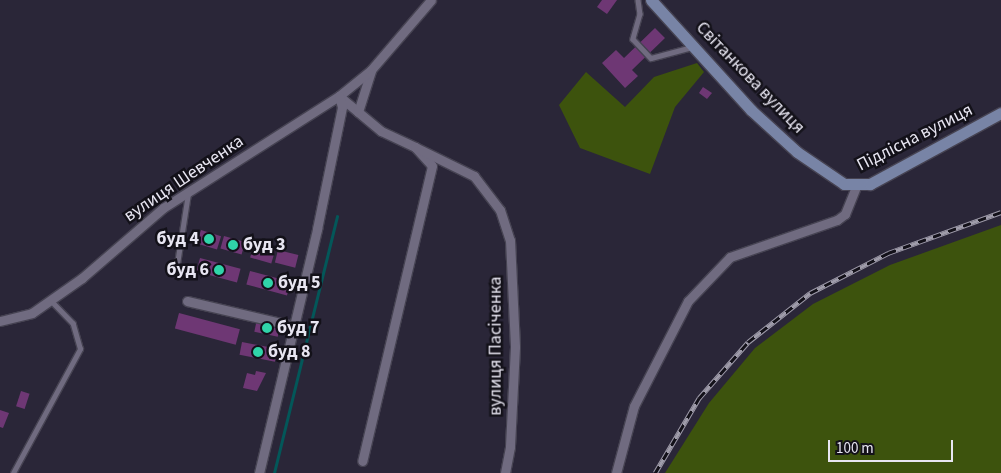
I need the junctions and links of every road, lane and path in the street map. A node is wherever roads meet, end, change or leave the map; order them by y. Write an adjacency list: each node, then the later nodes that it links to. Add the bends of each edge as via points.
1 (431, 0): 5 (street)
2 (638, 0): 4 (lane, via 640,14 633,38 651,58)
3 (651, 0): 4 (main road, Світанкова вулиця)
4 (695, 46): 10 (main road, Світанкова вулиця, via 751,110 798,152 834,180)
5 (371, 70): 6 (street, вулиця Шевченка); 7 (street)
6 (339, 96): 7 (street, вулиця Пасіченка); 11 (street, вулиця Шевченка); 16 (street, via 342,107)
7 (358, 112): 9 (street, вулиця Пасіченка, via 380,131)
8 (1001, 113): 10 (main road, Підлісна вулиця, via 885,176)
9 (415, 147): 17 (street, вулиця Пасіченка, via 432,166 432,174); 20 (street, вулиця Пасіченка, via 474,176 500,210 510,240 515,337 510,447)
10 (856, 187): 21 (street, Підлісна вулиця, via 845,214 837,220 730,257 688,301 634,406)
11 (188, 193): 12 (lane); 13 (street, вулиця Шевченка)
12 (177, 264)
13 (49, 300): 15 (street, вулиця Шевченка, via 21,318); 18 (lane, via 73,324 80,350)
14 (187, 301): 16 (street)
15 (0, 321)
16 (294, 326): 19 (street)
17 (362, 461)
18 (13, 473)
19 (259, 473)
20 (504, 473)
21 (616, 473)

